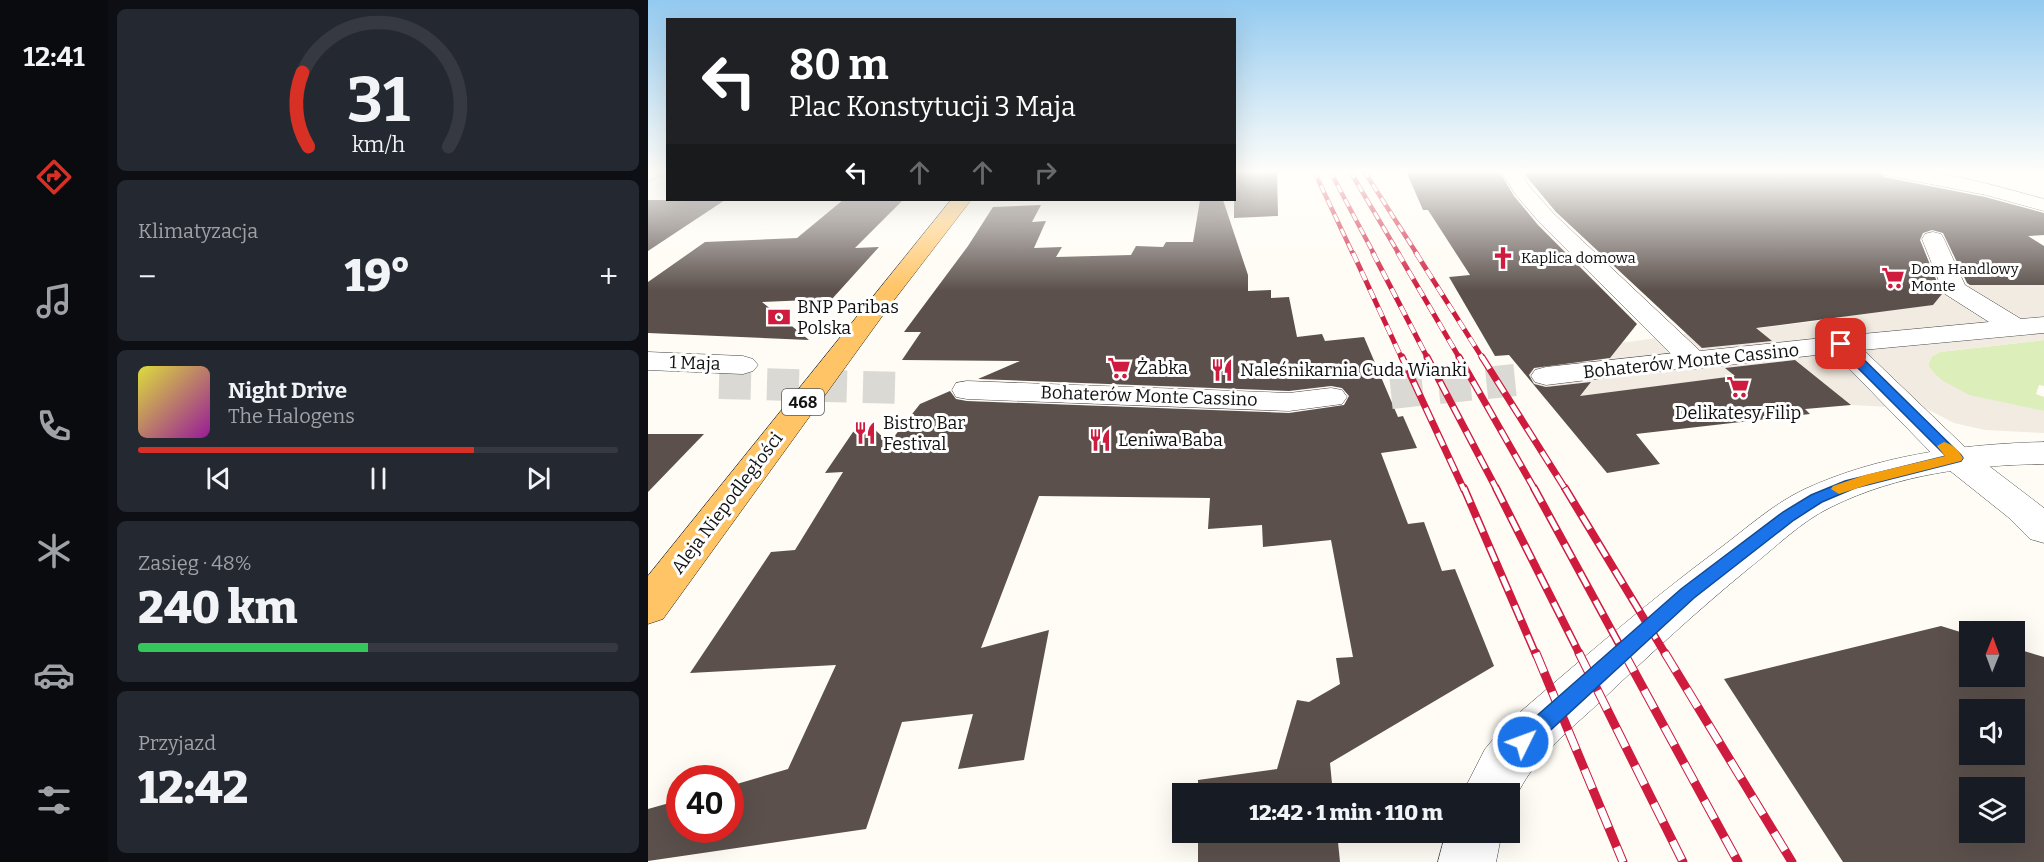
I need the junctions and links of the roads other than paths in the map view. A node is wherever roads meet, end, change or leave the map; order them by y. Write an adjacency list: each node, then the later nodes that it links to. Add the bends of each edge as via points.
1 (952, 211): 16 (main road, Aleja Niepodległości / 468)
2 (1540, 211): 7 (street)
3 (1933, 239): 5 (street, via 1954,289)
4 (2044, 325): 5 (street, Bohaterów Monte Cassino)
5 (2015, 327): 6 (street, Bohaterów Monte Cassino)
6 (1841, 344): 7 (street, Bohaterów Monte Cassino); 14 (street)
7 (1693, 360): 10 (street, Bohaterów Monte Cassino)
8 (648, 361): 9 (street, 1 Maja)
9 (743, 365)
10 (1546, 376)
11 (967, 390): 12 (street, Bohaterów Monte Cassino, via 1289,402)
12 (1331, 397)
13 (2044, 453): 14 (street)
14 (1956, 458): 15 (street); 17 (street, via 1850,485 1788,516 1687,593 1523,742)
15 (2044, 529)
16 (648, 607)
17 (1494, 783)
18 (1471, 843): 19 (street)
19 (1467, 862)

